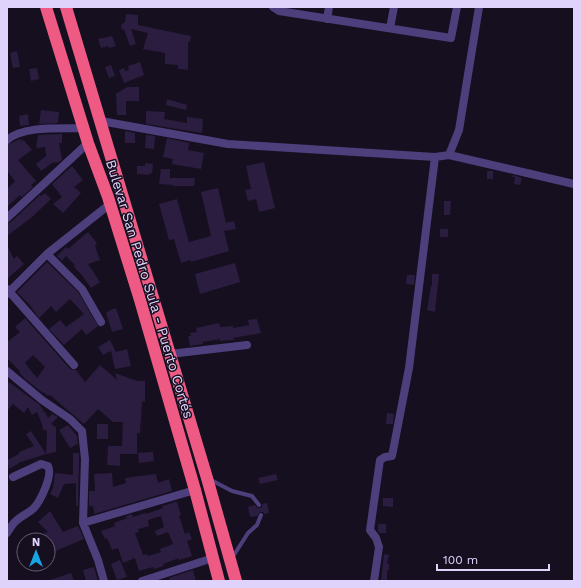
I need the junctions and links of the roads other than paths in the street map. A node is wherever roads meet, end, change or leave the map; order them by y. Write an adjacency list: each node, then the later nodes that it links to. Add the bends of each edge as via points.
1 (46, 7): 11 (highway, Bulevar San Pedro Sula - Puerto Cortés)
2 (66, 7): 10 (highway, Bulevar San Pedro Sula - Puerto Cortés)
3 (273, 7): 8 (street, via 279,12)
4 (329, 7): 8 (street)
5 (394, 7): 9 (street)
6 (456, 7): 9 (street, via 451,38)
7 (478, 7): 14 (street, via 459,130)
8 (327, 19): 9 (street)
9 (390, 28)
10 (101, 121): 15 (street, via 228,144); 23 (highway, Bulevar San Pedro Sula - Puerto Cortés)
11 (84, 128): 12 (street, via 38,129 13,135); 13 (highway, Bulevar San Pedro Sula - Puerto Cortés)
12 (7, 140)
13 (88, 143): 17 (highway, Bulevar San Pedro Sula - Puerto Cortés); 18 (street)
14 (450, 155): 15 (street); 16 (street)
15 (434, 157): 39 (street, via 409,368 392,456 380,460 371,522 370,530 377,541 379,552)
16 (574, 184)
17 (110, 204): 19 (street); 28 (highway, Bulevar San Pedro Sula - Puerto Cortés)
18 (7, 218)
19 (48, 254): 20 (street); 21 (street, via 82,289)
20 (8, 292): 24 (street)
21 (101, 322)
22 (246, 345): 23 (street)
23 (170, 354): 27 (highway, Bulevar San Pedro Sula - Puerto Cortés)
24 (74, 365)
25 (8, 374): 31 (street, via 70,419 82,431 85,459)
26 (13, 477): 32 (street, via 41,464 48,466 50,470 42,496 34,508 15,522)
27 (207, 478): 29 (lane, via 252,496); 34 (highway, Bulevar San Pedro Sula - Puerto Cortés)
28 (195, 490): 31 (street); 33 (highway, Bulevar San Pedro Sula - Puerto Cortés)
29 (259, 505)
30 (261, 515): 34 (lane, via 257,525 248,533)
31 (83, 523): 36 (street)
32 (7, 533)
33 (213, 558): 35 (highway, via 226,572); 37 (street); 38 (highway, Bulevar San Pedro Sula - Puerto Cortés)
34 (230, 560): 35 (highway, Bulevar San Pedro Sula - Puerto Cortés)
35 (235, 577)
36 (104, 581)
37 (142, 581)
38 (219, 581)
39 (374, 581)

